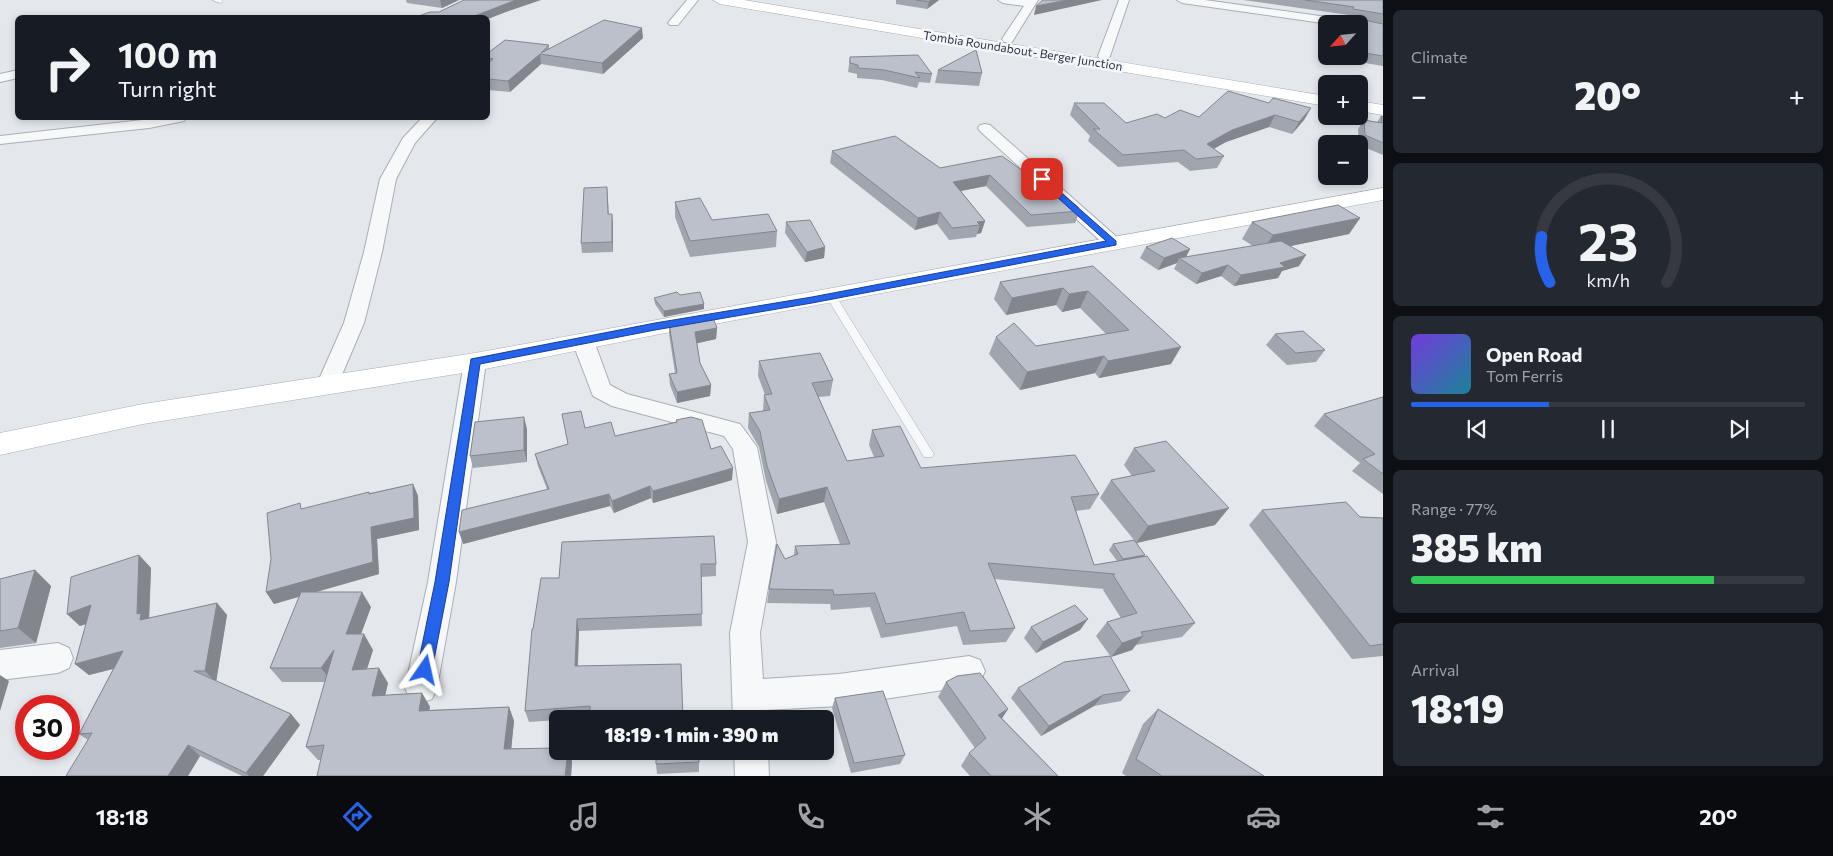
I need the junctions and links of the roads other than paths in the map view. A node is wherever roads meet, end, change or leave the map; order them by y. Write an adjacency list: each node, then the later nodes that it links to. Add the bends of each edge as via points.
1 (694, 0): 9 (street)
2 (720, 0): 15 (main road, Tombia Roundabout- Berger Junction)
3 (761, 0): 10 (main road, Tombia Roundabout- Berger Junction)
4 (1003, 0): 7 (street)
5 (1124, 0): 11 (street)
6 (1182, 0): 8 (street)
7 (1032, 2): 10 (street)
8 (1318, 18)
9 (674, 23)
10 (1008, 40): 11 (main road, Tombia Roundabout- Berger Junction)
11 (1104, 56): 14 (main road, Tombia Roundabout- Berger Junction)
12 (15, 75): 13 (street)
13 (0, 78)
14 (1318, 91)
15 (1318, 100)
16 (1368, 100): 17 (main road)
17 (1383, 102)
18 (1368, 108): 19 (main road)
19 (1383, 110)
20 (169, 120): 23 (street)
21 (428, 120): 29 (street, via 408,141 388,179 354,323)
22 (985, 128): 25 (street)
23 (0, 140)
24 (1378, 197): 25 (main road)
25 (1113, 243): 26 (main road)
26 (831, 296): 27 (main road); 31 (lane)
27 (583, 341): 28 (main road); 36 (street, via 601,390 620,400 732,430 745,448 762,542 745,634)
28 (475, 362): 29 (main road); 35 (street, via 442,582)
29 (327, 386): 30 (main road, via 143,414)
30 (0, 444)
31 (928, 454)
32 (58, 658): 33 (street)
33 (0, 666)
34 (968, 671): 36 (street, via 839,690 769,692)
35 (421, 688)
36 (748, 707)
37 (751, 760): 38 (street)
38 (752, 776)

